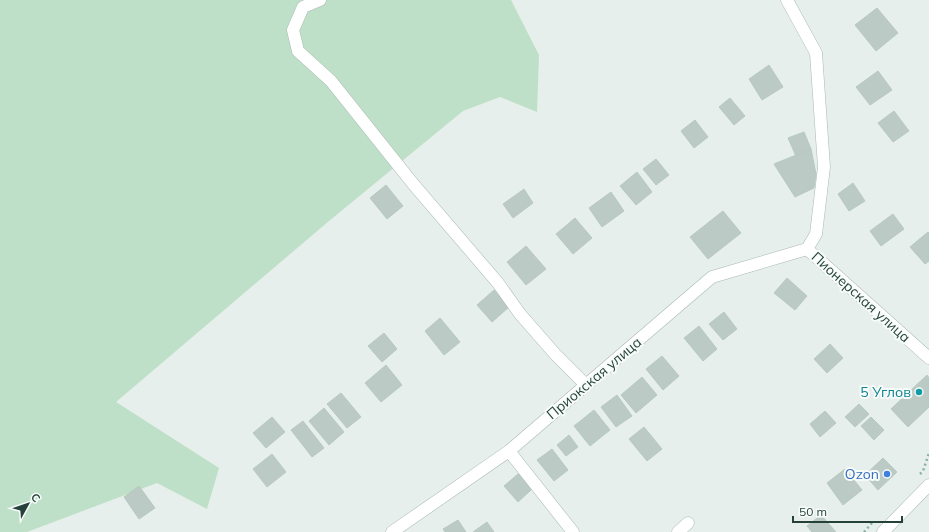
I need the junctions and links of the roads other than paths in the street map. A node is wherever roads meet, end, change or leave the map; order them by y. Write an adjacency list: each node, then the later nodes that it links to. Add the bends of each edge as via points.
1 (320, 0): 5 (street, via 303,8 293,30 298,51 331,81 414,185 498,283 520,314 554,354)
2 (787, 0): 3 (street, Пионерская улица, via 816,53 824,167 816,234)
3 (807, 249): 4 (street, Пионерская улица); 5 (street, Приокская улица, via 712,278)
4 (929, 358)
5 (586, 385): 6 (street, Приокская улица)
6 (508, 451): 9 (street, Приокская улица); 10 (street)
7 (929, 485): 12 (street)
8 (688, 523): 11 (street)
9 (392, 532)
10 (573, 532)
11 (678, 532)
12 (883, 532)

